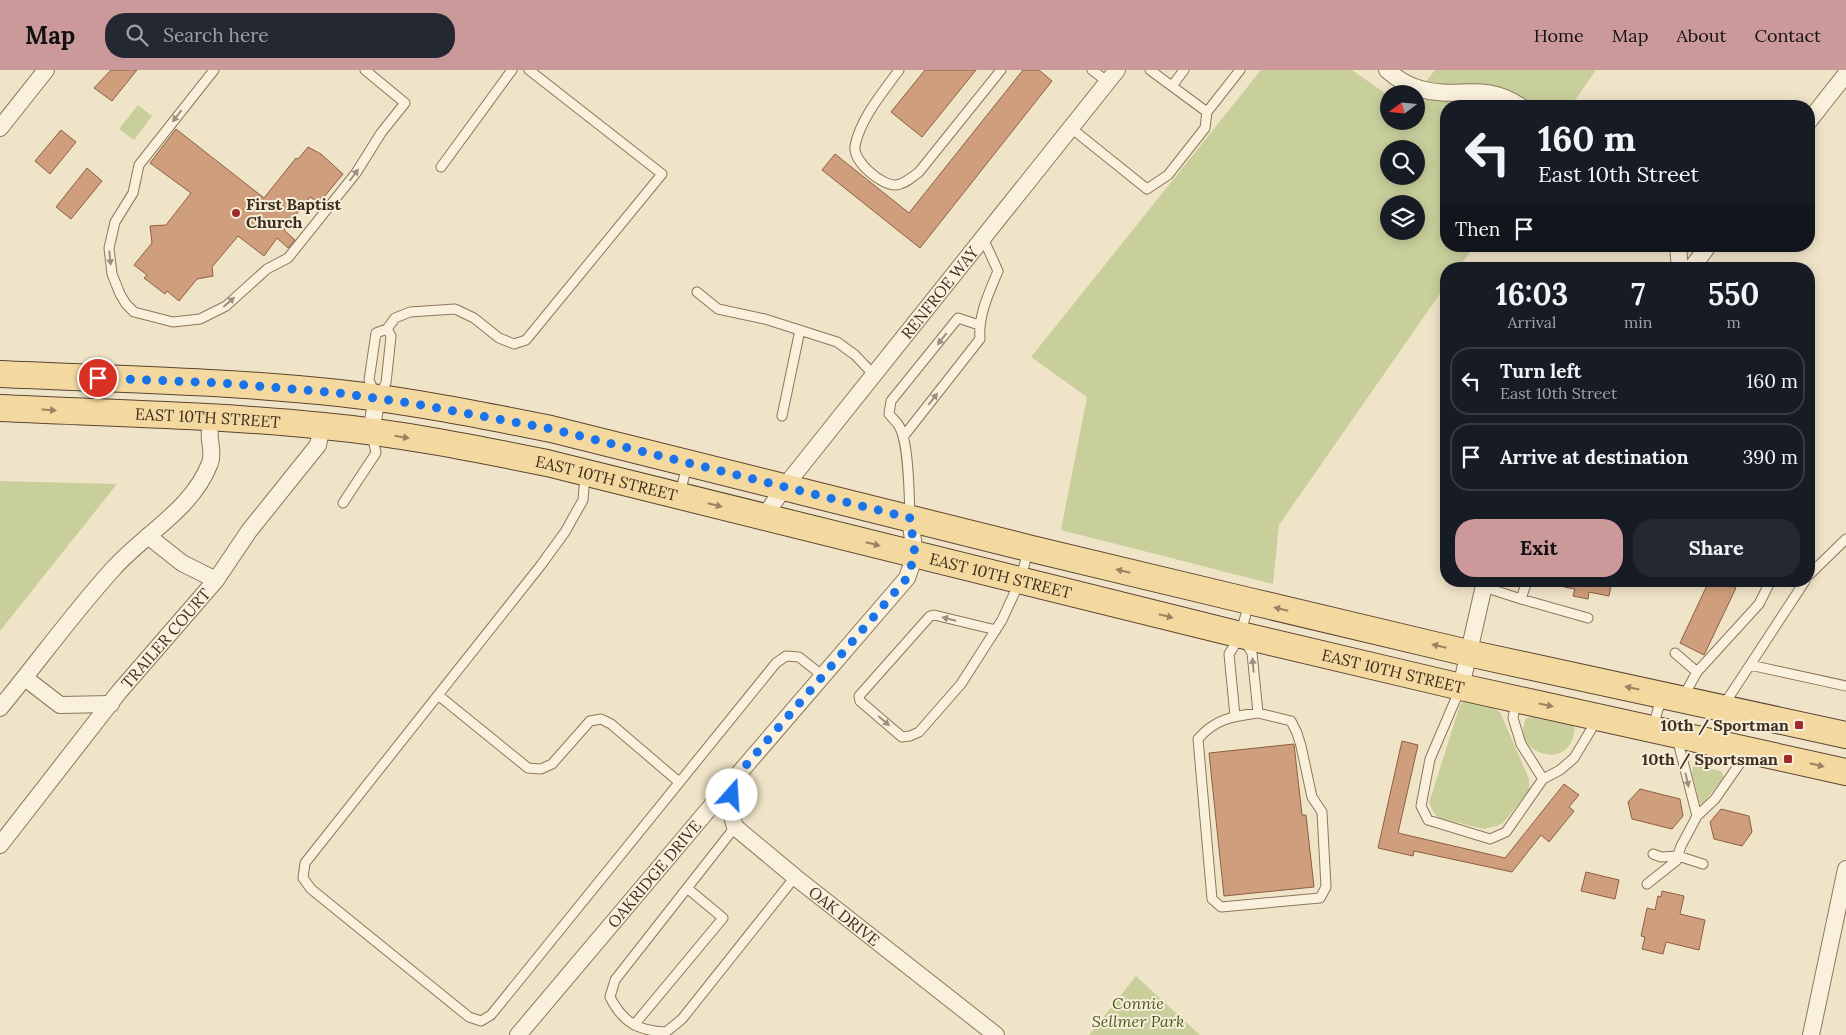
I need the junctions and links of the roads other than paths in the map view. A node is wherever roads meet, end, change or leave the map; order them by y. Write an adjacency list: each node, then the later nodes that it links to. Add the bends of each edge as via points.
1 (46, 70): 19 (street)
2 (214, 70): 3 (lane, one-way to 3, via 138,165 133,193 115,222 109,248 112,274 126,304 134,312 173,322 200,319 226,306 267,269 288,258 356,173 405,103)
3 (365, 70)
4 (512, 70): 21 (lane)
5 (529, 70): 25 (lane, via 662,174 526,340 514,344 499,338 474,318 455,309 410,312 395,318)
6 (899, 70): 7 (lane, via 873,105 855,148 862,166 887,184 897,185 919,172)
7 (1001, 70)
8 (1092, 70): 14 (lane)
9 (1150, 70): 15 (lane)
10 (1184, 70): 15 (lane)
11 (1240, 70): 17 (lane)
12 (1387, 70): 16 (street, via 1421,89 1487,93)
13 (1846, 74): 18 (street)
14 (1112, 76): 20 (street, RENFROE WAY)
15 (1172, 86): 17 (lane)
16 (1511, 100)
17 (1207, 112): 20 (lane, via 1205,128 1168,175 1147,190)
18 (1815, 113)
19 (0, 128)
20 (1071, 128): 22 (street, RENFROE WAY)
21 (441, 167)
22 (983, 238): 24 (lane, via 998,271); 28 (street, RENFROE WAY)
23 (697, 292): 26 (lane, via 718,309)
24 (979, 325): 35 (lane, one-way to 24, via 980,339); 35 (lane, one-way to 35, via 958,318 891,401 889,414 900,427)
25 (387, 329): 29 (lane, via 391,336 386,383); 29 (lane, via 376,334 370,380)
26 (800, 330): 28 (lane, via 836,342 855,355); 31 (lane)
27 (0, 374): 29 (main road, EAST 10TH STREET, via 222,383)
28 (874, 375): 38 (street, RENFROE WAY)
29 (377, 398): 34 (street); 36 (main road, EAST 10TH STREET, via 552,429)
30 (0, 408): 32 (main road, EAST 10TH STREET, one-way to 32)
31 (782, 416)
32 (211, 418): 33 (main road, EAST 10TH STREET); 43 (street, via 210,463 180,508)
33 (322, 426): 34 (main road, EAST 10TH STREET); 48 (street, TRAILER COURT, via 318,445 249,531)
34 (371, 432): 37 (main road, EAST 10TH STREET, one-way to 37, via 487,451); 40 (lane, via 376,453)
35 (903, 437): 42 (lane)
36 (687, 462): 38 (main road, EAST 10TH STREET); 39 (lane)
37 (585, 473): 39 (main road, EAST 10TH STREET); 68 (lane, via 583,500 565,532)
38 (785, 486): 41 (street, RENFROE WAY); 42 (main road, EAST 10TH STREET)
39 (680, 496): 41 (main road, EAST 10TH STREET, one-way to 41)
40 (343, 503)
41 (764, 517): 46 (main road, EAST 10TH STREET, one-way to 46)
42 (910, 518): 45 (main road, EAST 10TH STREET); 46 (street, OAKRIDGE DRIVE)
43 (148, 536): 48 (street, via 182,563); 65 (street, via 113,569)
44 (1846, 539): 47 (lane)
45 (1028, 548): 49 (lane); 56 (main road, EAST 10TH STREET, one-way to 45)
46 (915, 555): 49 (main road, EAST 10TH STREET); 64 (street, OAKRIDGE DRIVE, via 907,578)
47 (1815, 569)
48 (216, 580): 71 (street, TRAILER COURT)
49 (1020, 581): 58 (lane); 59 (main road, EAST 10TH STREET, one-way to 59)
50 (1483, 587): 60 (street)
51 (1491, 587): 55 (lane)
52 (1525, 587): 55 (lane)
53 (1768, 587): 63 (lane, via 1760,604)
54 (1800, 587): 62 (lane)
55 (1521, 599): 57 (lane)
56 (1249, 601): 59 (lane); 60 (main road, EAST 10TH STREET, one-way to 56)
57 (1588, 618)
58 (996, 630): 58 (lane, one-way to 58, via 930,616 859,696 860,701 902,737 919,732 957,690)
59 (1241, 635): 67 (main road, EAST 10TH STREET); 74 (lane, one-way to 59, via 1252,653); 75 (lane, via 1229,654)
60 (1468, 653): 67 (street); 69 (main road, EAST 10TH STREET, one-way to 60)
61 (1675, 653): 63 (lane)
62 (1750, 665): 66 (lane); 73 (lane)
63 (1697, 672): 69 (lane)
64 (823, 676): 81 (street, OAKRIDGE DRIVE); 83 (lane, via 799,657 786,656 776,663)
65 (25, 678): 71 (street, via 60,705); 72 (street)
66 (1846, 686)
67 (1461, 687): 70 (main road, EAST 10TH STREET); 82 (lane, via 1430,759 1421,806 1428,820 1490,839 1506,832)
68 (438, 695): 83 (lane, via 528,768 541,769 552,764 590,721 601,719); 83 (lane, via 305,863 303,878 311,889 469,1017 481,1020 491,1015)
69 (1673, 698): 73 (main road, EAST 10TH STREET); 77 (lane, via 1658,709)
70 (1517, 699): 76 (main road, EAST 10TH STREET, one-way to 76); 82 (lane, via 1513,718 1521,744)
71 (111, 704): 86 (street, TRAILER COURT)
72 (0, 708)
73 (1722, 708): 78 (main road, EAST 10TH STREET)
74 (1258, 713): 75 (lane); 75 (lane, via 1291,721 1298,733 1312,797 1322,812 1326,887 1320,898 1221,907 1212,899 1198,738 1208,727)
75 (1235, 716)
76 (1596, 716): 77 (main road, EAST 10TH STREET); 82 (lane, via 1574,758)
77 (1664, 731): 79 (main road, EAST 10TH STREET); 84 (lane, one-way to 84)
78 (1846, 735)
79 (1750, 750): 80 (main road, EAST 10TH STREET, one-way to 80); 84 (lane, via 1715,798)
80 (1846, 772)
81 (735, 778): 85 (street, via 730,809); 95 (street, OAKRIDGE DRIVE)
82 (1543, 779)
83 (679, 782)
84 (1697, 816): 88 (lane)
85 (735, 827): 91 (street, OAK DRIVE); 93 (lane)
86 (0, 845)
87 (1653, 854): 88 (lane)
88 (1678, 856): 89 (lane); 92 (lane)
89 (1703, 864)
90 (1846, 869): 97 (street)
91 (795, 877): 94 (lane, via 682,1019 666,1032 649,1032); 96 (street, OAK DRIVE)
92 (1647, 884)
93 (687, 888): 94 (lane, via 614,980 610,997 616,1009); 94 (lane, via 723,918)
94 (634, 1025)
95 (518, 1035)
96 (996, 1035)
97 (1811, 1035)

